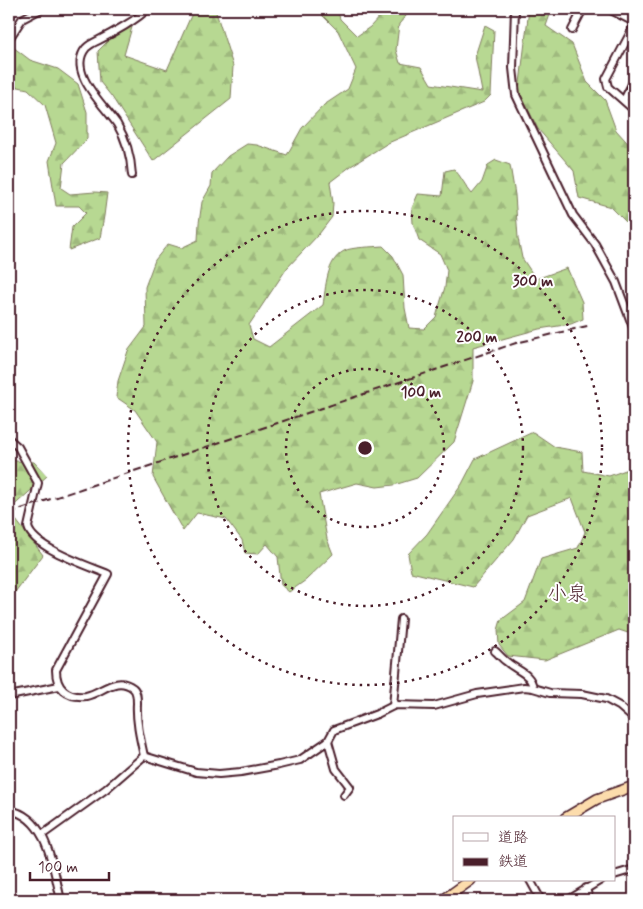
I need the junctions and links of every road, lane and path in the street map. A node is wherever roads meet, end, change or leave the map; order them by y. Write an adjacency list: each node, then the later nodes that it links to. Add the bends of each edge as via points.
1 (41, 9): 9 (street, via 22,19)
2 (147, 9): 13 (street, via 94,42 82,55 81,64 88,88 123,137)
3 (515, 9): 14 (street, via 513,68 516,95 573,215 595,244 616,282)
4 (583, 9): 8 (street)
5 (609, 9): 6 (street)
6 (634, 22)
7 (634, 26): 11 (street, via 606,79 608,88)
8 (572, 30)
9 (9, 39)
10 (634, 80): 11 (street)
11 (624, 100): 12 (street)
12 (634, 110)
13 (132, 175)
14 (634, 330)
15 (9, 439): 18 (street, via 18,446 38,483 29,532 50,549 108,574 61,658 56,670)
16 (401, 619): 21 (street)
17 (495, 650): 19 (street, via 507,663 528,676)
18 (59, 686): 20 (street); 24 (street, via 66,692 84,696 108,685 122,683 133,688 137,697 138,728)
19 (533, 688): 21 (street, via 477,694 434,706); 22 (street, via 606,699)
20 (9, 696)
21 (393, 706): 23 (street, via 334,730)
22 (634, 719)
23 (328, 741): 24 (street, via 300,760 219,774 196,772); 26 (street, via 336,769 350,787)
24 (144, 756): 29 (street, via 106,789)
25 (634, 786): 28 (highway, via 597,799)
26 (344, 795)
27 (9, 810): 29 (street, via 30,819)
28 (568, 816)
29 (42, 835): 36 (street)
30 (634, 869): 31 (street)
31 (616, 874)
32 (468, 882): 37 (highway)
33 (531, 882): 38 (street)
34 (597, 882): 35 (street)
35 (586, 888): 39 (street); 40 (street)
36 (61, 900)
37 (443, 900)
38 (541, 900)
39 (568, 900)
40 (589, 900)

